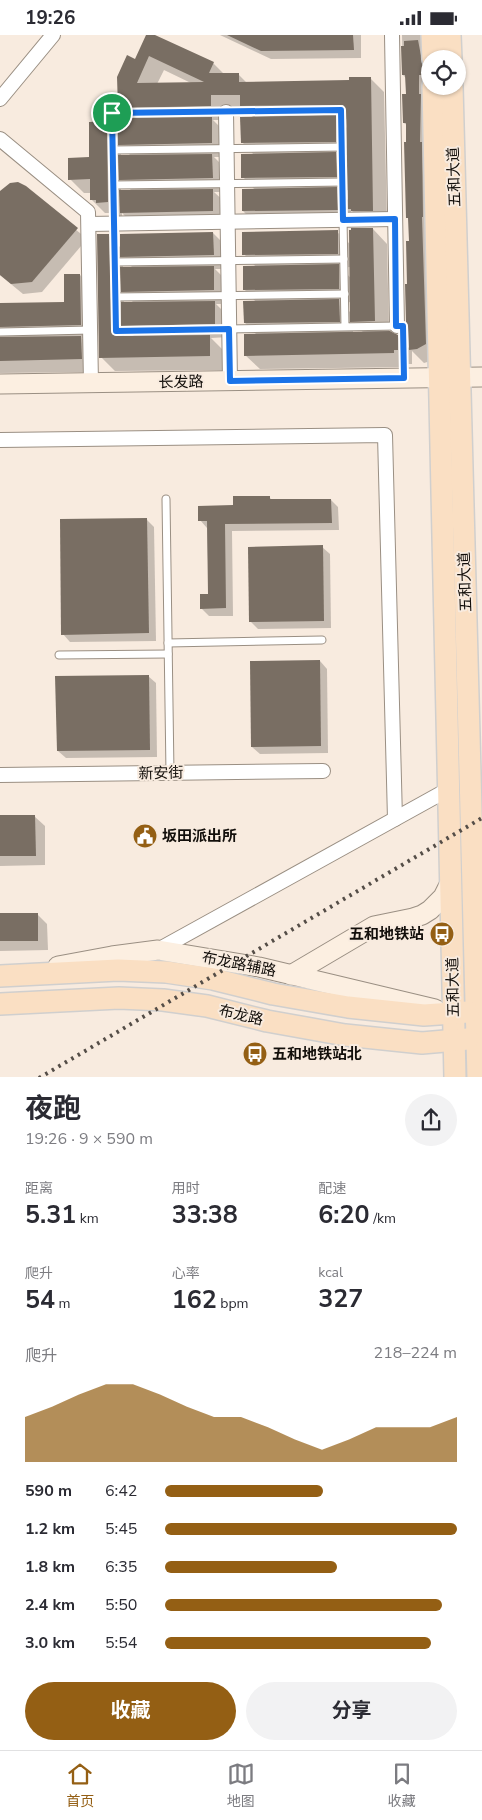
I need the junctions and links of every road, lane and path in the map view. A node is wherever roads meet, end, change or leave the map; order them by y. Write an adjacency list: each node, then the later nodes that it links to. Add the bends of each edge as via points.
1 (53, 35): 9 (street)
2 (392, 35): 18 (street)
3 (432, 35): 5 (main road)
4 (450, 35): 6 (main road)
5 (433, 50)
6 (451, 50)
7 (434, 95): 34 (main road, 五和大道)
8 (452, 95): 34 (main road, 五和大道)
9 (0, 99)
10 (226, 112): 12 (lane, via 341,110); 13 (street); 14 (lane, via 112,113)
11 (0, 139): 22 (street, via 88,211)
12 (342, 147): 13 (lane); 15 (lane)
13 (226, 149): 14 (lane); 16 (street)
14 (113, 150): 17 (lane)
15 (343, 182): 16 (lane); 19 (lane)
16 (227, 183): 17 (lane); 20 (street)
17 (114, 185): 21 (lane)
18 (395, 219): 19 (street); 29 (street)
19 (343, 220): 20 (street); 23 (lane)
20 (228, 222): 21 (street); 24 (street)
21 (114, 223): 22 (street); 25 (lane)
22 (89, 224): 32 (street)
23 (344, 259): 24 (lane); 26 (lane)
24 (228, 261): 25 (lane); 27 (street)
25 (115, 262): 28 (lane)
26 (345, 294): 27 (lane); 30 (lane)
27 (229, 296): 28 (lane); 31 (street)
28 (116, 297): 31 (lane, via 116,331)
29 (396, 326): 30 (lane); 36 (lane, via 403,326)
30 (345, 327): 31 (lane)
31 (229, 329): 37 (street)
32 (90, 330): 33 (lane); 38 (street)
33 (0, 332)
34 (450, 377): 35 (main road, 长发路); 36 (main road, 长发路); 49 (main road, 五和大道); 52 (main road, 五和大道)
35 (482, 377)
36 (404, 378): 37 (main road, 长发路)
37 (230, 381): 38 (main road, 长发路)
38 (91, 383): 39 (main road, 长发路)
39 (0, 384)
40 (0, 440): 50 (street, via 385,435)
41 (166, 499): 43 (lane)
42 (322, 640): 43 (lane)
43 (168, 643): 44 (lane)
44 (168, 654): 45 (lane); 47 (lane)
45 (58, 655)
46 (323, 771): 47 (street, 新安街)
47 (170, 773): 48 (street, 新安街)
48 (0, 775)
49 (449, 789): 50 (street); 51 (main road, 五和大道)
50 (395, 819): 54 (street)
51 (451, 881): 56 (main road, via 443,897 422,915 374,926); 60 (main road, 五和大道)
52 (474, 881): 53 (main road); 59 (main road, 五和大道)
53 (482, 906)
54 (158, 950): 55 (main road, 布龙路辅路, via 94,959); 56 (main road, 布龙路辅路)
55 (23, 975): 57 (main road, 布龙路); 60 (main road, 布龙路, via 118,970 166,972 348,1007 424,1015)
56 (291, 975): 60 (main road, 布龙路辅路)
57 (0, 976)
58 (0, 1004): 62 (main road, 布龙路, via 163,999 345,1035 422,1043)
59 (480, 1011): 60 (main road, 布龙路); 61 (main road, 五和大道)
60 (454, 1013): 62 (main road, 五和大道)
61 (480, 1038): 62 (main road, 布龙路); 64 (main road, 五和大道)
62 (454, 1040): 63 (main road, 五和大道)
63 (455, 1077)
64 (478, 1077)

